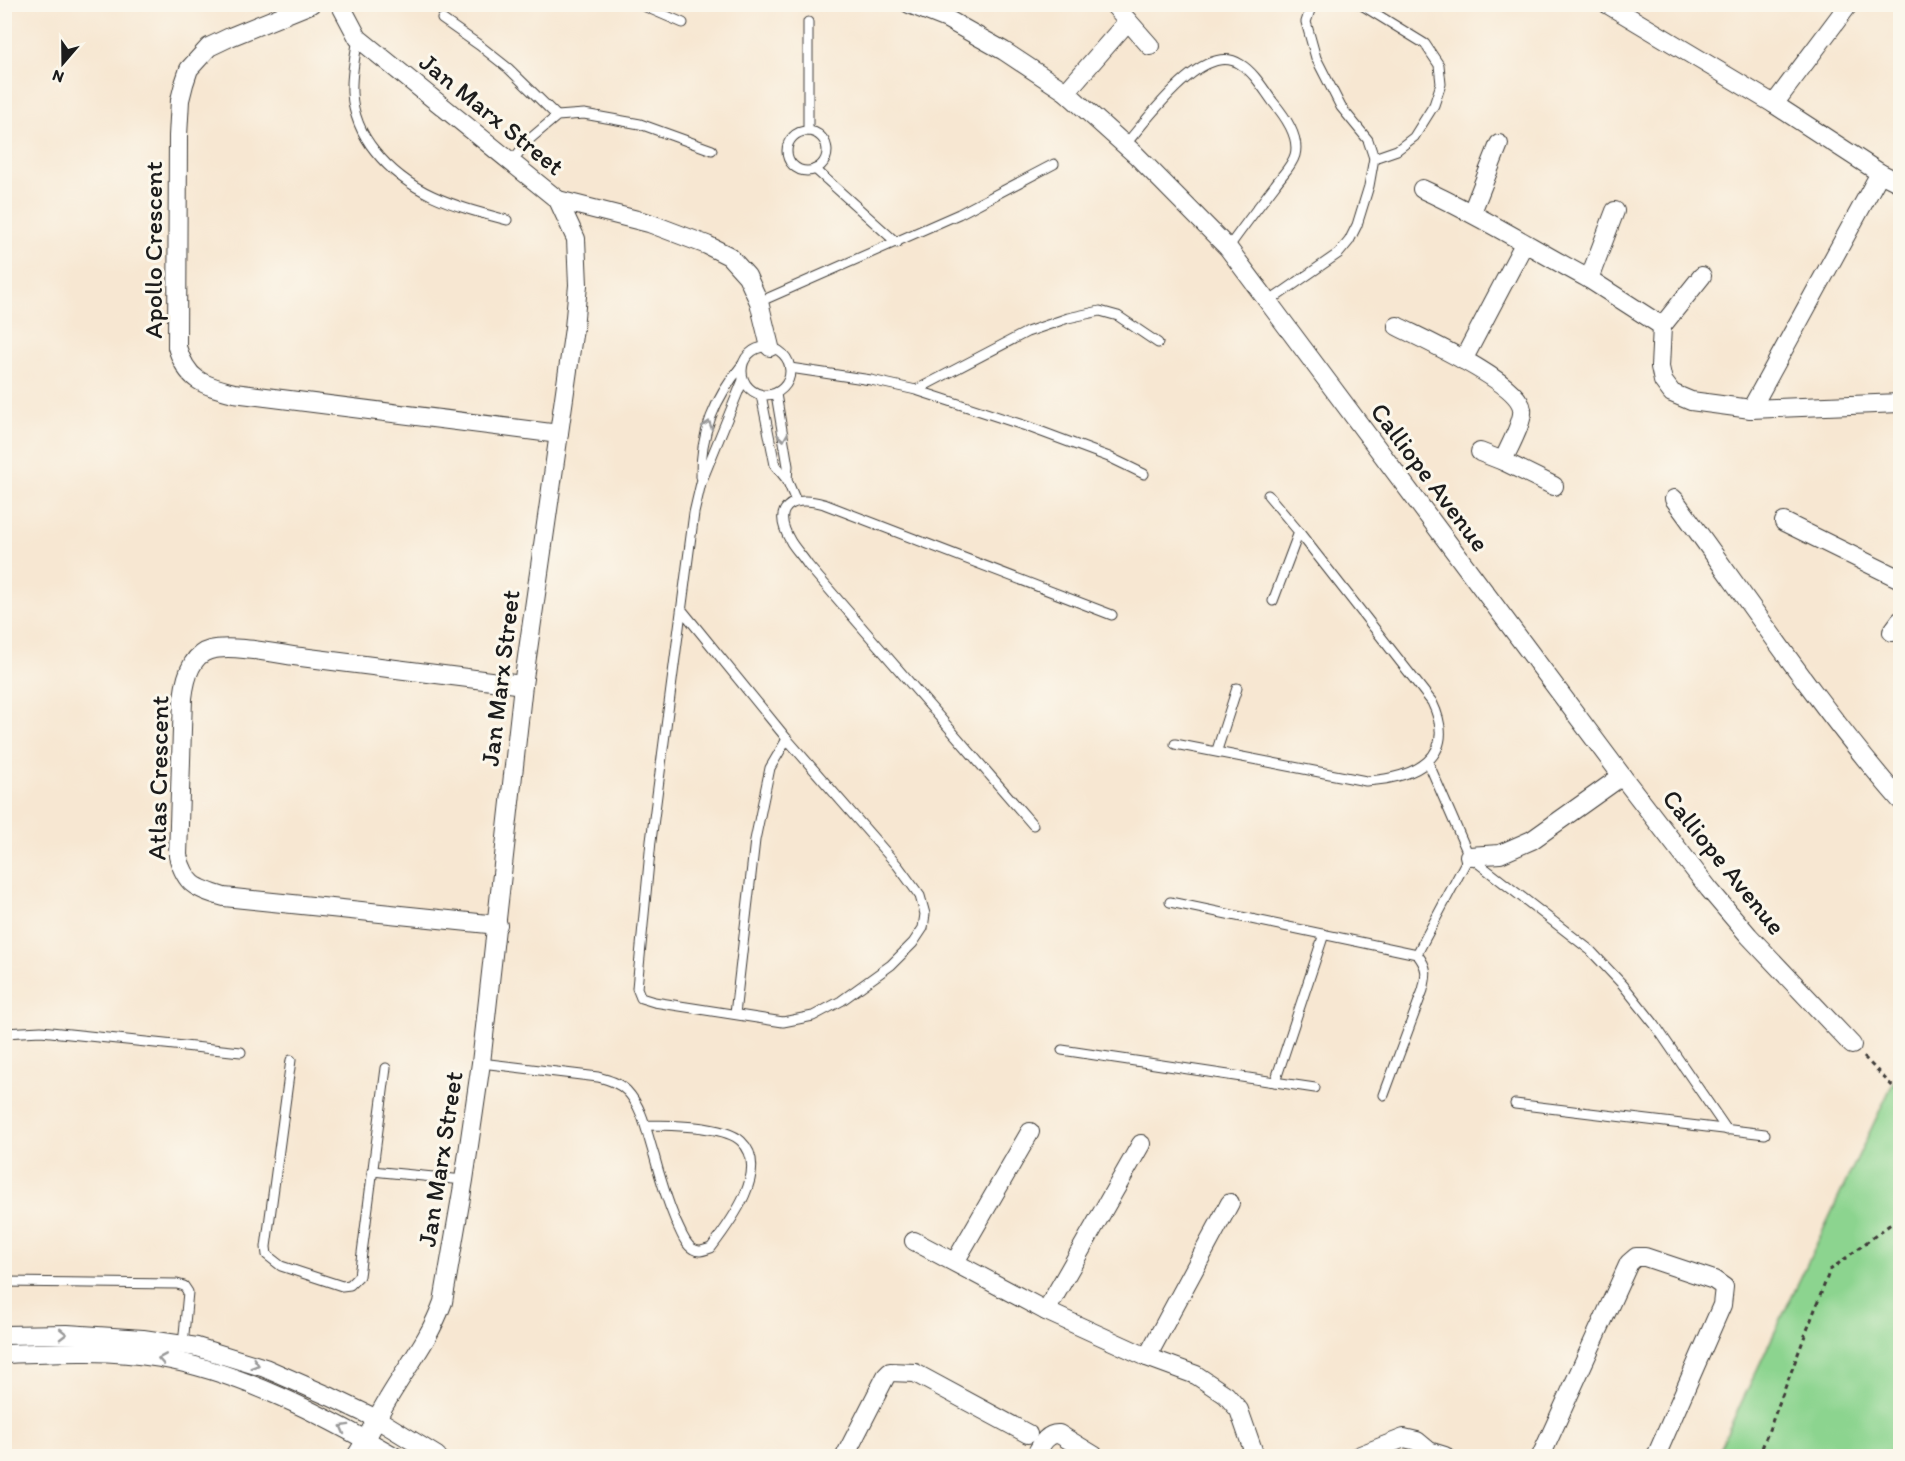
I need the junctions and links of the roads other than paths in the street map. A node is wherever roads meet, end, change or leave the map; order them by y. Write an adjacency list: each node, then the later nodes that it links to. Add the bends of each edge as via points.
1 (311, 4): 54 (street, Apollo Crescent, via 209,47 189,69 183,84 178,136 177,335 182,364 192,376 234,393)
2 (340, 4): 14 (street, Jan Marx Street)
3 (639, 4): 13 (lane)
4 (909, 4): 16 (street, Calliope Avenue, via 947,19)
5 (1113, 4): 11 (street)
6 (1312, 4): 23 (lane, via 1306,22 1316,58 1341,107 1368,140)
7 (1360, 4): 23 (lane, via 1425,44 1439,65 1441,84 1434,105 1414,137 1397,150)
8 (1607, 4): 17 (street)
9 (1849, 4): 17 (street)
10 (442, 19): 18 (lane, via 508,68)
11 (1128, 21): 15 (street); 16 (street)
12 (808, 22): 19 (lane)
13 (683, 23)
14 (358, 38): 24 (street, Jan Marx Street); 33 (lane, via 352,92 355,112 369,144 401,179 432,197)
15 (1150, 46)
16 (1066, 92): 21 (street, Calliope Avenue)
17 (1774, 104): 27 (street)
18 (557, 116): 22 (lane, via 584,114 640,124); 24 (lane)
19 (808, 131): 26 (lane, via 820,136 826,147 825,160); 26 (lane, via 791,139 788,158 802,170)
20 (1499, 144): 31 (street)
21 (1125, 145): 36 (street, Calliope Avenue); 36 (lane, via 1198,68 1221,58 1241,64 1252,75 1284,116 1296,153)
22 (712, 150)
23 (1374, 158): 40 (lane, via 1357,225 1348,241 1339,253)
24 (511, 162): 30 (street, Jan Marx Street)
25 (1054, 164): 34 (lane)
26 (815, 169): 34 (lane)
27 (1880, 172): 28 (street); 53 (street)
28 (1900, 183)
29 (1422, 189): 31 (street)
30 (558, 200): 39 (street, via 649,223 729,256 747,276); 54 (street, Jan Marx Street, via 576,239 578,285)
31 (1472, 212): 35 (street)
32 (1616, 212): 38 (street)
33 (507, 220)
34 (897, 243): 39 (lane)
35 (1524, 244): 38 (street); 45 (street)
36 (1228, 248): 40 (street, Calliope Avenue)
37 (1702, 276): 42 (street)
38 (1589, 279): 42 (street)
39 (759, 302): 44 (street)
40 (1267, 303): 76 (street, Calliope Avenue)
41 (1397, 326): 45 (street)
42 (1662, 326): 53 (street, via 1660,367 1663,381 1672,393 1691,401)
43 (1158, 343): 49 (lane, via 1118,316 1100,311 1027,332)
44 (770, 347): 46 (lane, via 756,349); 47 (lane, via 784,355)
45 (1463, 360): 56 (street, via 1499,382 1520,401 1522,414)
46 (742, 365): 48 (lane); 59 (lane, one-way to 46, via 709,422 717,400)
47 (790, 368): 49 (lane); 50 (lane, via 787,383)
48 (743, 381): 51 (lane); 59 (lane)
49 (916, 390): 57 (lane, via 1036,430)
50 (776, 394): 51 (lane); 58 (lane, one-way to 58)
51 (760, 395): 58 (lane, via 775,465)
52 (1900, 403): 53 (street)
53 (1750, 409)
54 (559, 434): 70 (street, Jan Marx Street)
55 (1480, 452): 56 (street)
56 (1503, 461): 60 (street)
57 (1144, 474)
58 (787, 480): 63 (lane)
59 (701, 483): 68 (lane)
60 (1554, 486)
61 (1268, 495): 65 (lane)
62 (1674, 499): 77 (street, via 1823,704)
63 (796, 501): 69 (lane, via 808,499 846,511); 78 (lane, via 783,513 791,542)
64 (1784, 522): 66 (street)
65 (1299, 532): 67 (lane); 75 (lane, via 1432,702 1441,724 1441,736)
66 (1900, 579)
67 (1273, 602)
68 (682, 610): 72 (lane); 84 (lane, via 651,841 637,988 638,995 645,1000)
69 (1112, 615)
70 (523, 685): 81 (street, Jan Marx Street); 81 (street, Atlas Crescent, via 221,648 199,655 185,681 183,698 178,856 183,874 192,884 224,897)
71 (1237, 688): 74 (lane)
72 (787, 739): 84 (lane, via 770,768 754,840); 84 (lane, via 920,896 925,914 923,928 891,964 841,1002 813,1016 783,1022)
73 (1175, 744): 74 (lane)
74 (1217, 750): 75 (lane, via 1366,781 1403,776)
75 (1428, 762): 79 (lane)
76 (1622, 776): 79 (street, via 1532,840 1500,854); 86 (street, Calliope Avenue, via 1708,889)
77 (1900, 800)
78 (1033, 825)
79 (1469, 856): 83 (lane); 97 (lane, via 1590,950 1610,971 1655,1025)
80 (1170, 902): 82 (lane)
81 (498, 925): 90 (street, Jan Marx Street)
82 (1324, 934): 83 (lane); 92 (lane)
83 (1417, 954): 94 (lane, via 1425,963 1423,990)
84 (735, 1014)
85 (4, 1033): 88 (lane, via 41,1031)
86 (1852, 1045)
87 (1062, 1050): 92 (lane)
88 (241, 1053)
89 (291, 1060): 101 (lane, via 267,1255 281,1266 328,1283 350,1285 358,1276)
90 (481, 1063): 96 (lane, via 572,1072 614,1082 627,1091); 102 (street, Jan Marx Street)
91 (386, 1068): 101 (lane)
92 (1275, 1082): 93 (lane)
93 (1315, 1088)
94 (1384, 1095)
95 (1515, 1104): 97 (lane)
96 (645, 1125): 96 (lane, via 669,1204 688,1246 702,1251 711,1248 749,1184 753,1171 747,1148 740,1139 725,1133 673,1124)
97 (1727, 1130): 99 (lane)
98 (1030, 1132): 105 (street)
99 (1765, 1134)
100 (1141, 1144): 107 (street)
101 (372, 1171): 102 (lane)
102 (464, 1180): 112 (street, Jan Marx Street, via 443,1302 418,1353)
103 (1230, 1203): 111 (street)
104 (914, 1241): 105 (street)
105 (955, 1262): 107 (street)
106 (4, 1282): 109 (lane, via 184,1286 188,1292)
107 (1046, 1311): 111 (street)
108 (4, 1335): 109 (street, one-way to 109, via 67,1334)
109 (183, 1345): 112 (street, one-way to 112, via 265,1368)
110 (4, 1354): 114 (street, one-way to 110, via 260,1389 201,1367 109,1353)
111 (1147, 1357): 121 (street, via 1196,1376 1226,1395 1239,1410)
112 (377, 1419): 114 (street, Jan Marx Street); 117 (street)
113 (1028, 1434): 118 (street, via 915,1373 896,1371 886,1376)
114 (367, 1440): 115 (street, Jan Marx Street); 116 (street)
115 (356, 1456)
116 (394, 1456)
117 (437, 1456)
118 (845, 1456)
119 (1035, 1456): 120 (street, via 1047,1438 1059,1434)
120 (1095, 1456)
121 (1255, 1456)
122 (1358, 1456): 123 (street, via 1404,1438)
123 (1445, 1456)
124 (1541, 1456): 125 (street, via 1629,1263 1636,1257 1645,1257 1714,1280 1724,1287 1725,1295)
125 (1656, 1456)

